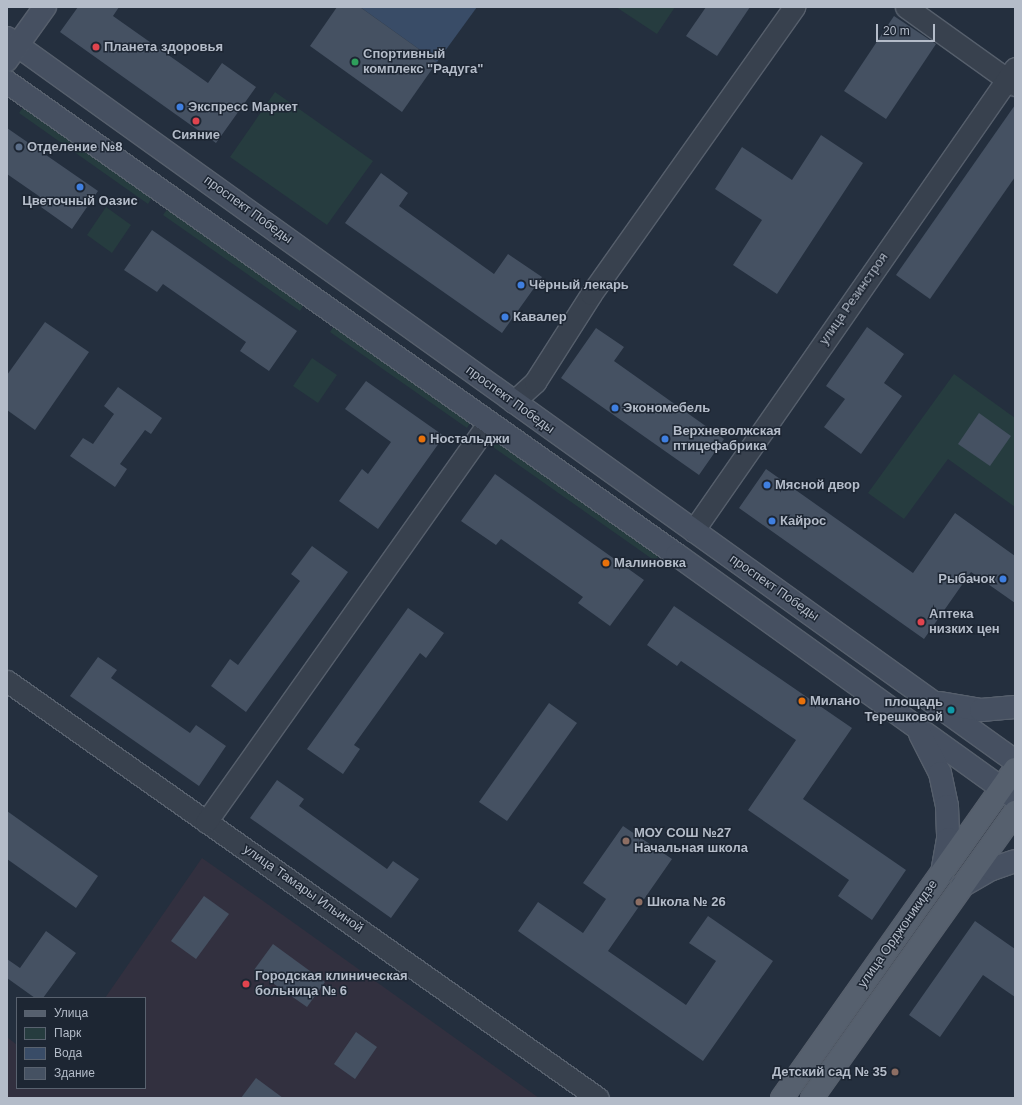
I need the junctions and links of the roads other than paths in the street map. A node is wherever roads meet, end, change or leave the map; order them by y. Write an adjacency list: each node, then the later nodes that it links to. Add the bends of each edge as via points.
1 (45, 7): 4 (main road)
2 (794, 7): 7 (street, via 591,294 535,382)
3 (906, 7): 5 (street)
4 (10, 47): 7 (main road, проспект Победы)
5 (1012, 77): 9 (street, улица Резинстроя)
6 (7, 82): 8 (main road)
7 (513, 402): 9 (main road, проспект Победы)
8 (489, 422): 13 (main road); 18 (street)
9 (694, 531): 11 (main road, проспект Победы)
10 (7, 681): 18 (street, улица Тамары Ильиной)
11 (931, 701): 12 (main road, via 976,709); 14 (main road, проспект Победы)
12 (1015, 707)
13 (916, 728): 16 (main road); 20 (main road, via 933,757 945,794 948,839)
14 (1015, 761)
15 (1015, 769): 16 (main road, улица Орджоникидзе)
16 (1008, 793): 20 (main road, улица Орджоникидзе)
17 (1015, 812): 21 (main road, улица Орджоникидзе)
18 (206, 822): 22 (street, улица Тамары Ильиной)
19 (1015, 861): 21 (main road, via 992,869)
20 (942, 872): 23 (main road, улица Орджоникидзе)
21 (962, 886): 24 (main road, улица Орджоникидзе)
22 (598, 1098)
23 (782, 1098)
24 (812, 1098)

